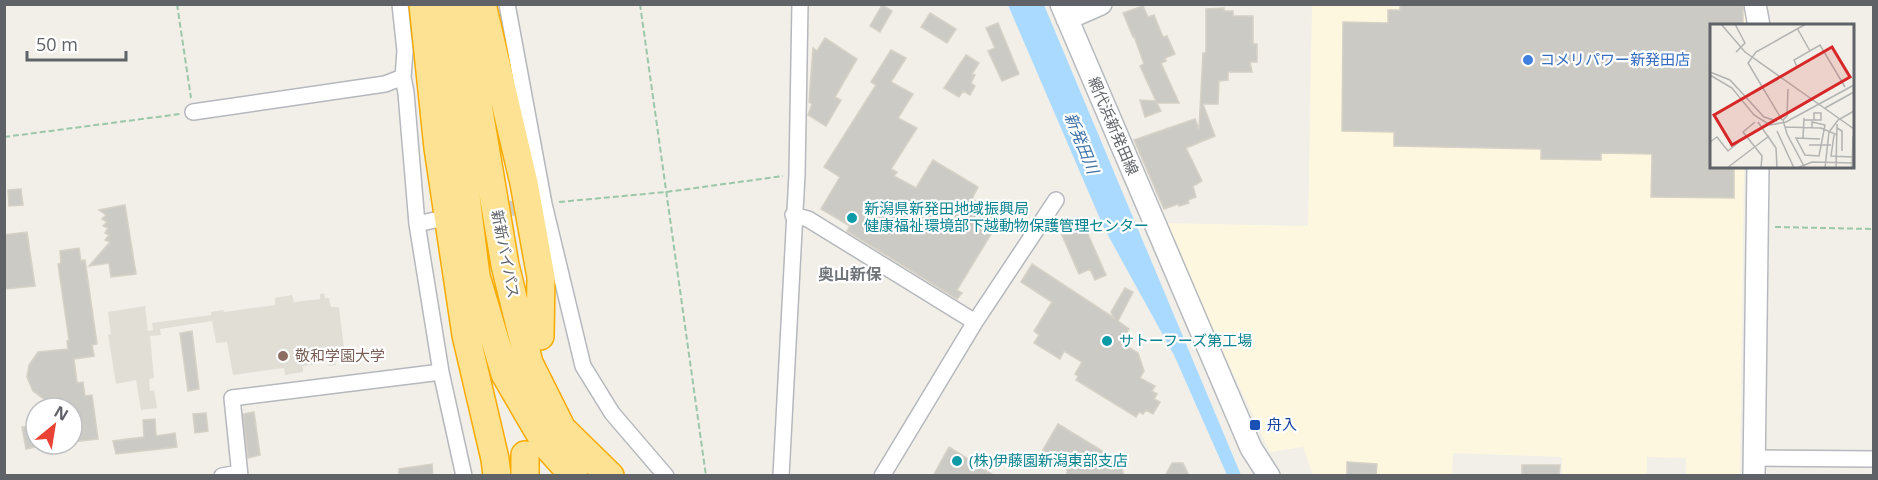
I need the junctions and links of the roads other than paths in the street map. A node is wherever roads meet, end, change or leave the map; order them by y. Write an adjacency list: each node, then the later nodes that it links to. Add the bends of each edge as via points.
1 (400, 4): 12 (street, via 405,51)
2 (423, 4): 27 (highway, via 438,148 466,335)
3 (442, 4): 28 (highway, 新新バイパス, via 476,276 505,374 547,446)
4 (461, 4): 29 (highway, 新新バイパス, via 505,265 529,363 562,429)
5 (482, 4): 20 (highway, via 524,183 541,277)
6 (507, 4): 30 (street, via 542,204 583,366 612,413)
7 (800, 4): 16 (street)
8 (1101, 4): 10 (main road)
9 (1755, 4): 11 (main road)
10 (1064, 12): 33 (main road, 網代浜新発田線, via 1251,448)
11 (1759, 24)
12 (403, 77): 13 (street, via 385,84); 18 (street)
13 (193, 112)
14 (1758, 168): 23 (main road)
15 (1056, 200): 19 (street)
16 (793, 215): 19 (street, via 808,219); 31 (street)
17 (435, 220): 18 (street)
18 (417, 224): 21 (street)
19 (975, 322): 32 (street)
20 (540, 336)
21 (441, 372): 24 (street, via 232,398); 26 (street)
22 (1874, 459): 23 (street)
23 (1755, 467)
24 (240, 474): 25 (street)
25 (222, 476)
26 (464, 476)
27 (497, 476)
28 (574, 476)
29 (610, 476)
30 (666, 476)
31 (781, 476)
32 (882, 476)
33 (1269, 476)

